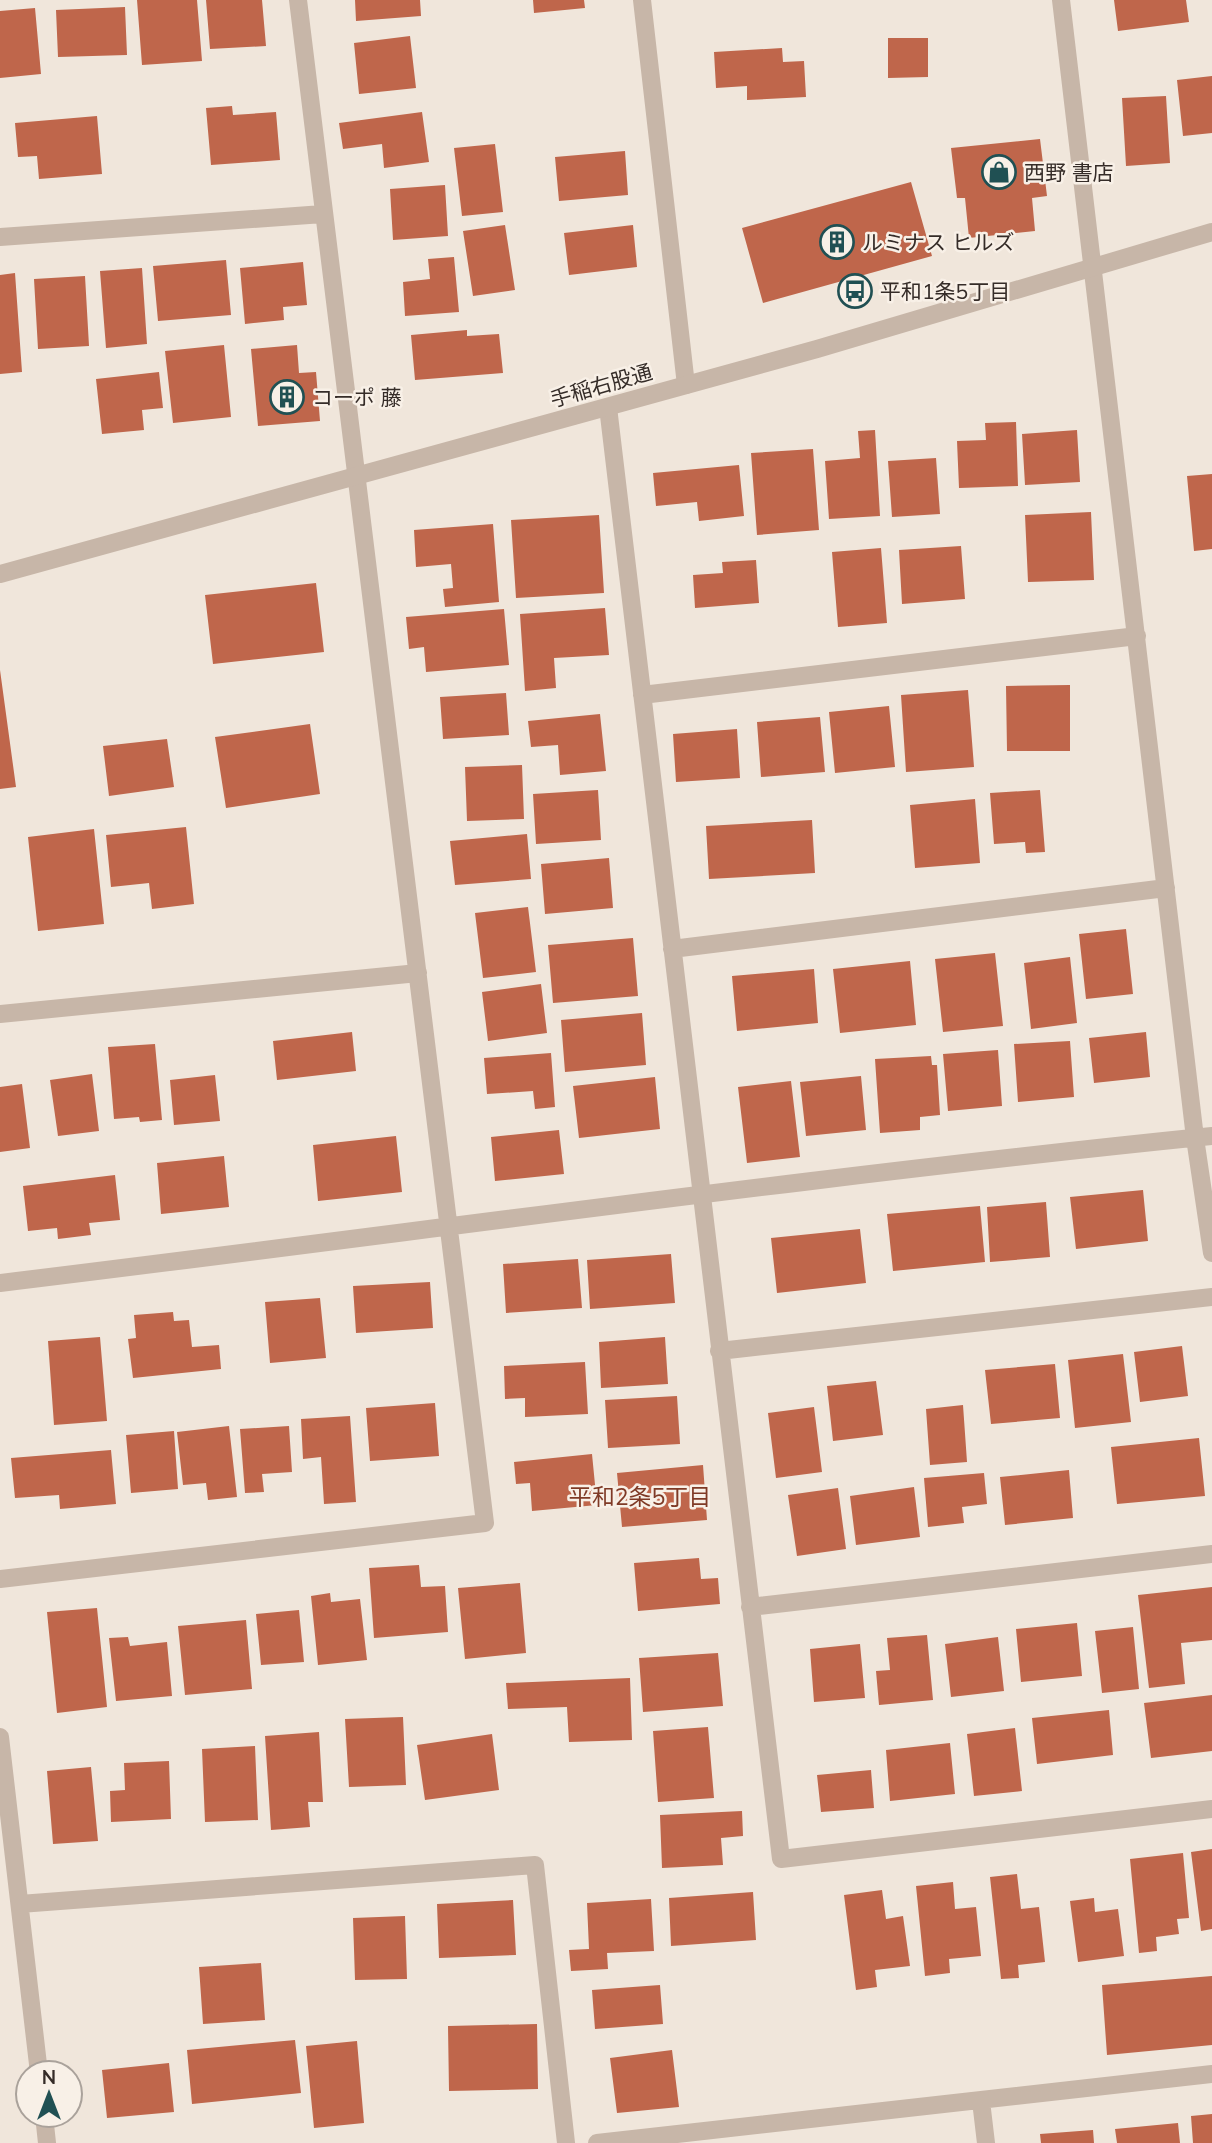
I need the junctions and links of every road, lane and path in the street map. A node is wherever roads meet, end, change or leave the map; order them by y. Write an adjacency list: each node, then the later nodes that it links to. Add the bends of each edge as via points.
1 (298, 0): 4 (street)
2 (642, 0): 8 (street)
3 (1060, 0): 7 (street)
4 (323, 214): 6 (street); 10 (street)
5 (1212, 232): 7 (street, 手稲右股通)
6 (0, 237)
7 (1094, 267): 8 (street, 手稲右股通); 12 (street)
8 (685, 385): 9 (street, 手稲右股通)
9 (608, 407): 10 (street, 手稲右股通); 13 (street)
10 (354, 477): 11 (street, 手稲右股通); 16 (street)
11 (0, 574)
12 (1137, 636): 13 (street); 14 (street)
13 (642, 695): 15 (street)
14 (1166, 888): 15 (street); 18 (street)
15 (672, 949): 19 (street)
16 (418, 973): 17 (street); 20 (street)
17 (0, 1014)
18 (1204, 1137): 19 (street); 21 (street)
19 (699, 1195): 20 (street); 24 (street)
20 (452, 1229): 22 (street); 26 (street, via 485,1523)
21 (1212, 1253)
22 (0, 1283)
23 (1212, 1297): 24 (street)
24 (719, 1351): 27 (street)
25 (1212, 1554): 27 (street)
26 (0, 1579)
27 (750, 1607): 29 (street, via 780,1859)
28 (0, 1737): 30 (street)
29 (1212, 1809)
30 (20, 1904): 31 (street); 34 (street, via 535,1865)
31 (37, 2059)
32 (1212, 2074): 33 (street)
33 (981, 2101): 35 (street); 36 (street)
34 (566, 2143)
35 (597, 2143)
36 (986, 2143)

